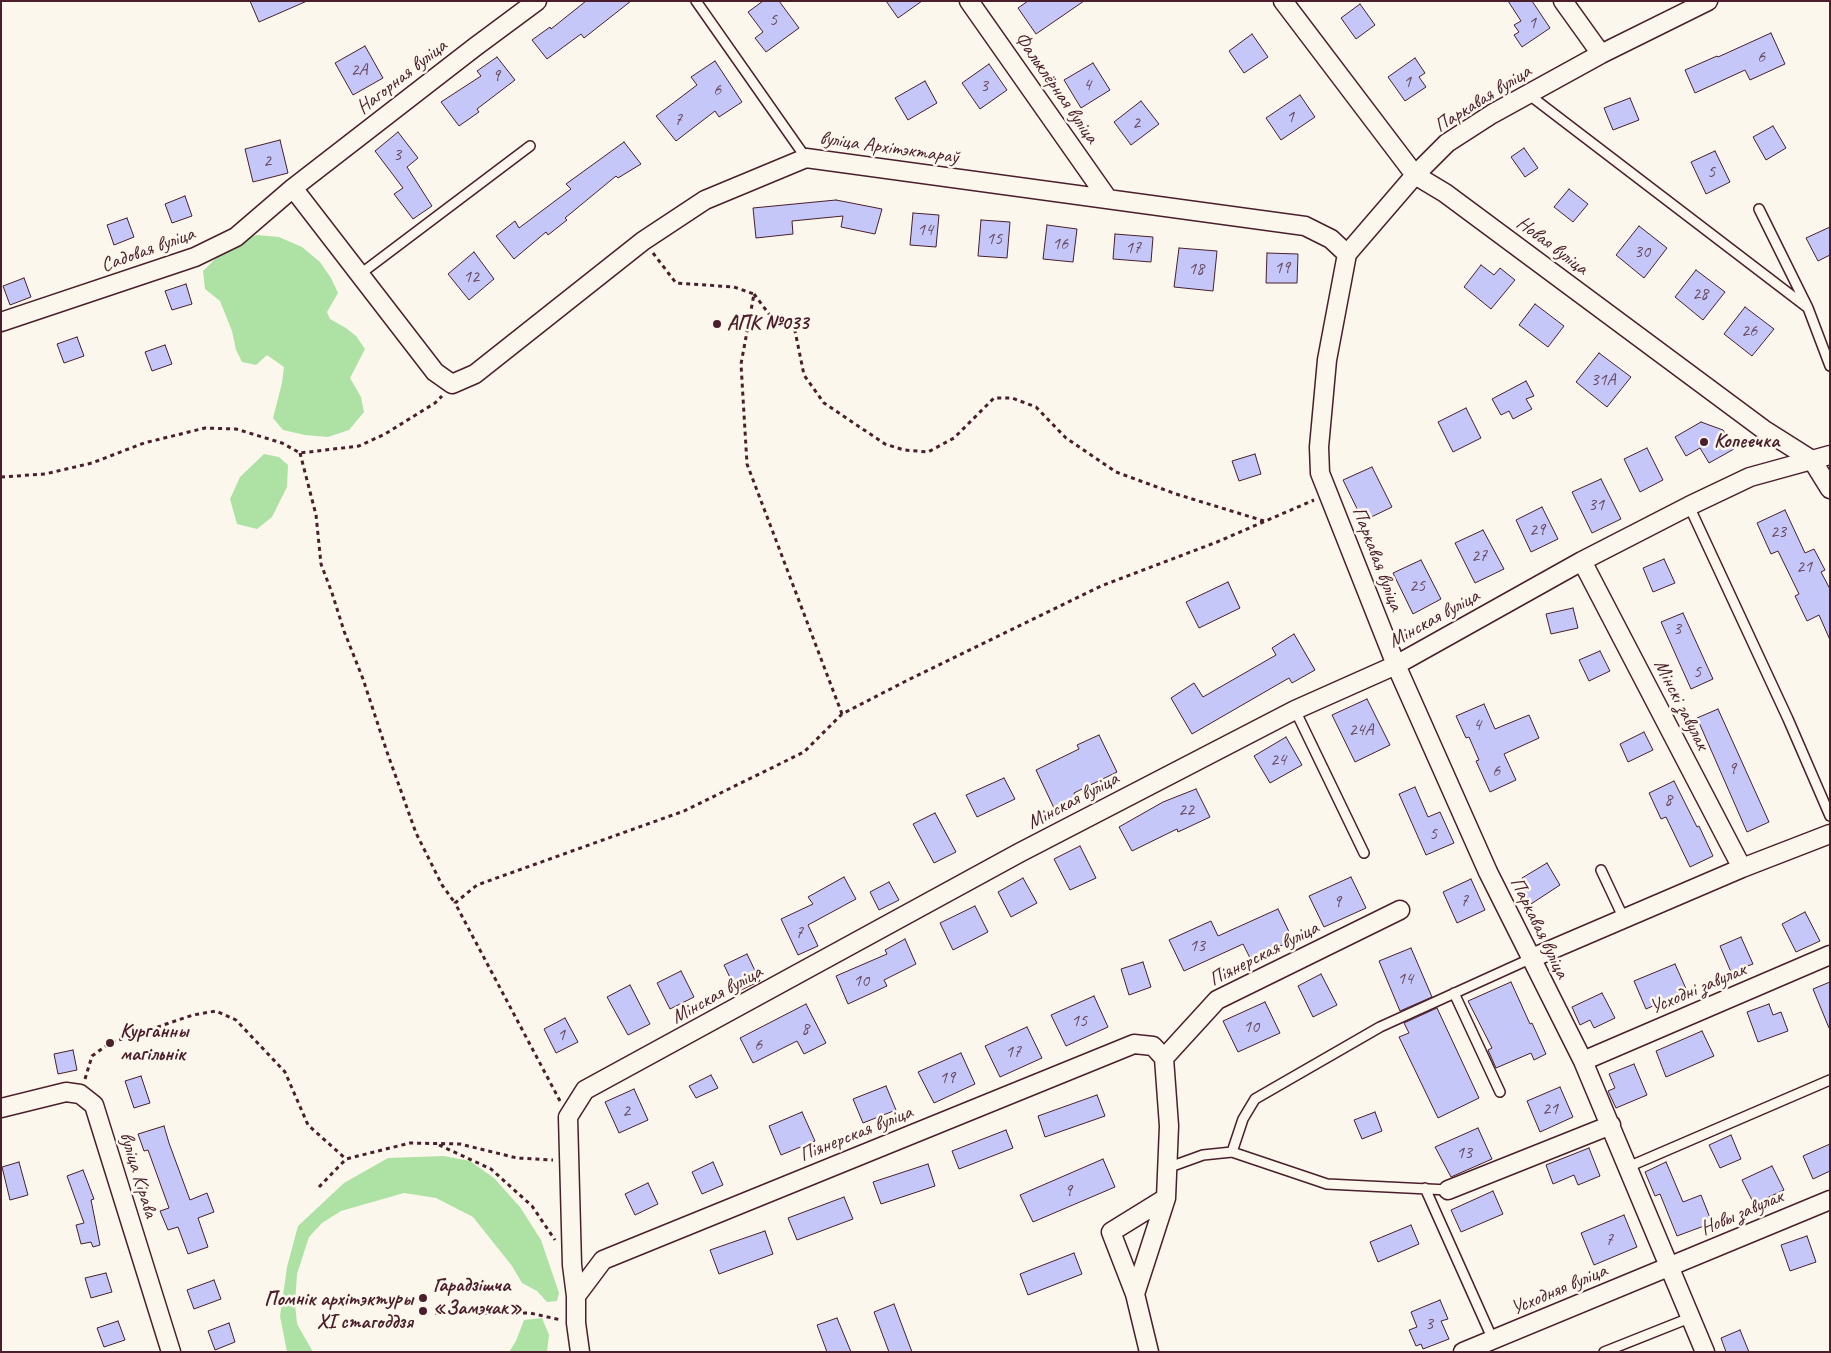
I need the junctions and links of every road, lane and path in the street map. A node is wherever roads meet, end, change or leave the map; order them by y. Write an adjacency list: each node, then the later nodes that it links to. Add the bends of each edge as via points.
1 (537, 1): 12 (street, Нагорная вуліца)
2 (696, 1): 10 (lane)
3 (969, 1): 13 (street, Фальклёрная вуліца)
4 (1283, 1): 11 (street, Новая вуліца)
5 (1563, 1): 7 (street)
6 (1708, 1): 7 (street, Паркавая вуліца)
7 (1601, 54): 8 (street, Паркавая вуліца)
8 (1528, 94): 11 (street, Паркавая вуліца, via 1447,143); 19 (lane)
9 (530, 146): 17 (lane)
10 (806, 158): 13 (street, вуліца Архітэктараў); 15 (street, вуліца Архітэктараў, via 705,200)
11 (1415, 175): 16 (street, Паркавая вуліца); 25 (street, Новая вуліца, via 1445,193 1763,429)
12 (293, 188): 17 (street); 20 (street, Садовая вуліца, via 236,237 195,257)
13 (1108, 199): 16 (street, вуліца Архітэктараў, via 1305,226 1330,239)
14 (1759, 209): 19 (lane)
15 (643, 241): 18 (path, via 676,283 734,287); 22 (street, вуліца Архітэктараў, via 475,374)
16 (1347, 254): 28 (street, Паркавая вуліца, via 1327,360 1319,447 1320,473)
17 (359, 275): 22 (street, via 435,372)
18 (754, 294): 30 (path, via 769,314 794,326 804,375 824,403 885,444 928,452 954,438 994,398 1012,398 1036,407 1066,438 1116,472); 34 (path, via 741,364 746,464)
19 (1808, 308): 21 (lane)
20 (1, 322)
21 (1830, 366)
22 (452, 384): 23 (path, via 435,403 359,446)
23 (300, 452): 26 (path, via 236,429 205,428 144,443 92,463 45,474); 40 (path, via 316,515 321,564 416,834)
24 (1830, 455): 25 (street, Мінская вуліца)
25 (1812, 460): 27 (street, Новая вуліца); 29 (street, Мінская вуліца, via 1750,477)
26 (1, 477)
27 (1830, 489)
28 (1329, 494): 30 (path); 32 (street, Паркавая вуліца)
29 (1689, 506): 31 (street, Мінская вуліца); 35 (lane)
30 (1265, 522): 34 (path, via 1101,586)
31 (1582, 561): 32 (street, Мінская вуліца); 38 (street, Мінскі завулак)
32 (1396, 665): 33 (street, Мінская вуліца); 44 (street, Паркавая вуліца, via 1488,872)
33 (1295, 710): 37 (lane); 52 (street, Мінская вуліца, via 1020,853 586,1090)
34 (842, 714): 40 (path, via 804,752 684,811 477,885)
35 (1830, 816)
36 (1830, 834): 38 (street)
37 (1364, 853)
38 (1742, 868): 42 (street)
39 (1601, 870): 42 (lane)
40 (455, 903): 52 (path)
41 (1400, 910): 46 (street, Піянерская вуліца, via 1217,1000)
42 (1624, 919): 44 (street)
43 (1830, 955): 47 (street, Усходні завулак)
44 (1532, 958): 45 (lane); 47 (street, Паркавая вуліца)
45 (1454, 993): 49 (lane); 55 (lane, via 1380,1027 1255,1099 1243,1119)
46 (1164, 1058): 59 (street, via 1169,1126); 68 (street, Піянерская вуліца, via 1153,1046 1134,1044 1115,1051 602,1260)
47 (1583, 1061): 53 (street, Паркавая вуліца)
48 (1830, 1080): 58 (lane)
49 (1500, 1092)
50 (80, 1094): 51 (street, via 66,1092); 56 (path, via 92,1056 110,1043 193,1016 216,1012 236,1020 285,1072 308,1125); 73 (street, вуліца Кірава, via 94,1105)
51 (1, 1108)
52 (568, 1117): 57 (street)
53 (1611, 1125): 58 (street, Паркавая вуліца); 62 (street)
54 (436, 1143): 56 (path, via 410,1143); 57 (path, via 460,1144 516,1158); 65 (path, via 491,1169 532,1206)
55 (1232, 1152): 59 (lane, via 1203,1155); 61 (lane, via 1327,1184)
56 (346, 1159): 60 (path)
57 (569, 1160): 68 (street)
58 (1628, 1167): 66 (street, Паркавая вуліца)
59 (1167, 1168): 63 (street)
60 (319, 1187)
61 (1425, 1188): 62 (lane); 72 (lane)
62 (1448, 1190)
63 (1166, 1198): 67 (street); 67 (street, via 1111,1232)
64 (1830, 1200): 66 (street, Новы завулак)
65 (557, 1243)
66 (1670, 1266): 70 (street, Паркавая вуліца); 72 (street, Усходняя вуліца)
67 (1135, 1294): 75 (street)
68 (576, 1296): 71 (street)
69 (435, 1313): 71 (path, via 530,1313)
70 (1692, 1317): 77 (lane); 78 (street, Паркавая вуліца)
71 (576, 1323): 74 (street)
72 (1493, 1340): 76 (street, Усходняя вуліца)
73 (171, 1352)
74 (580, 1352)
75 (1149, 1352)
76 (1463, 1352)
77 (1604, 1352)
78 (1705, 1352)

